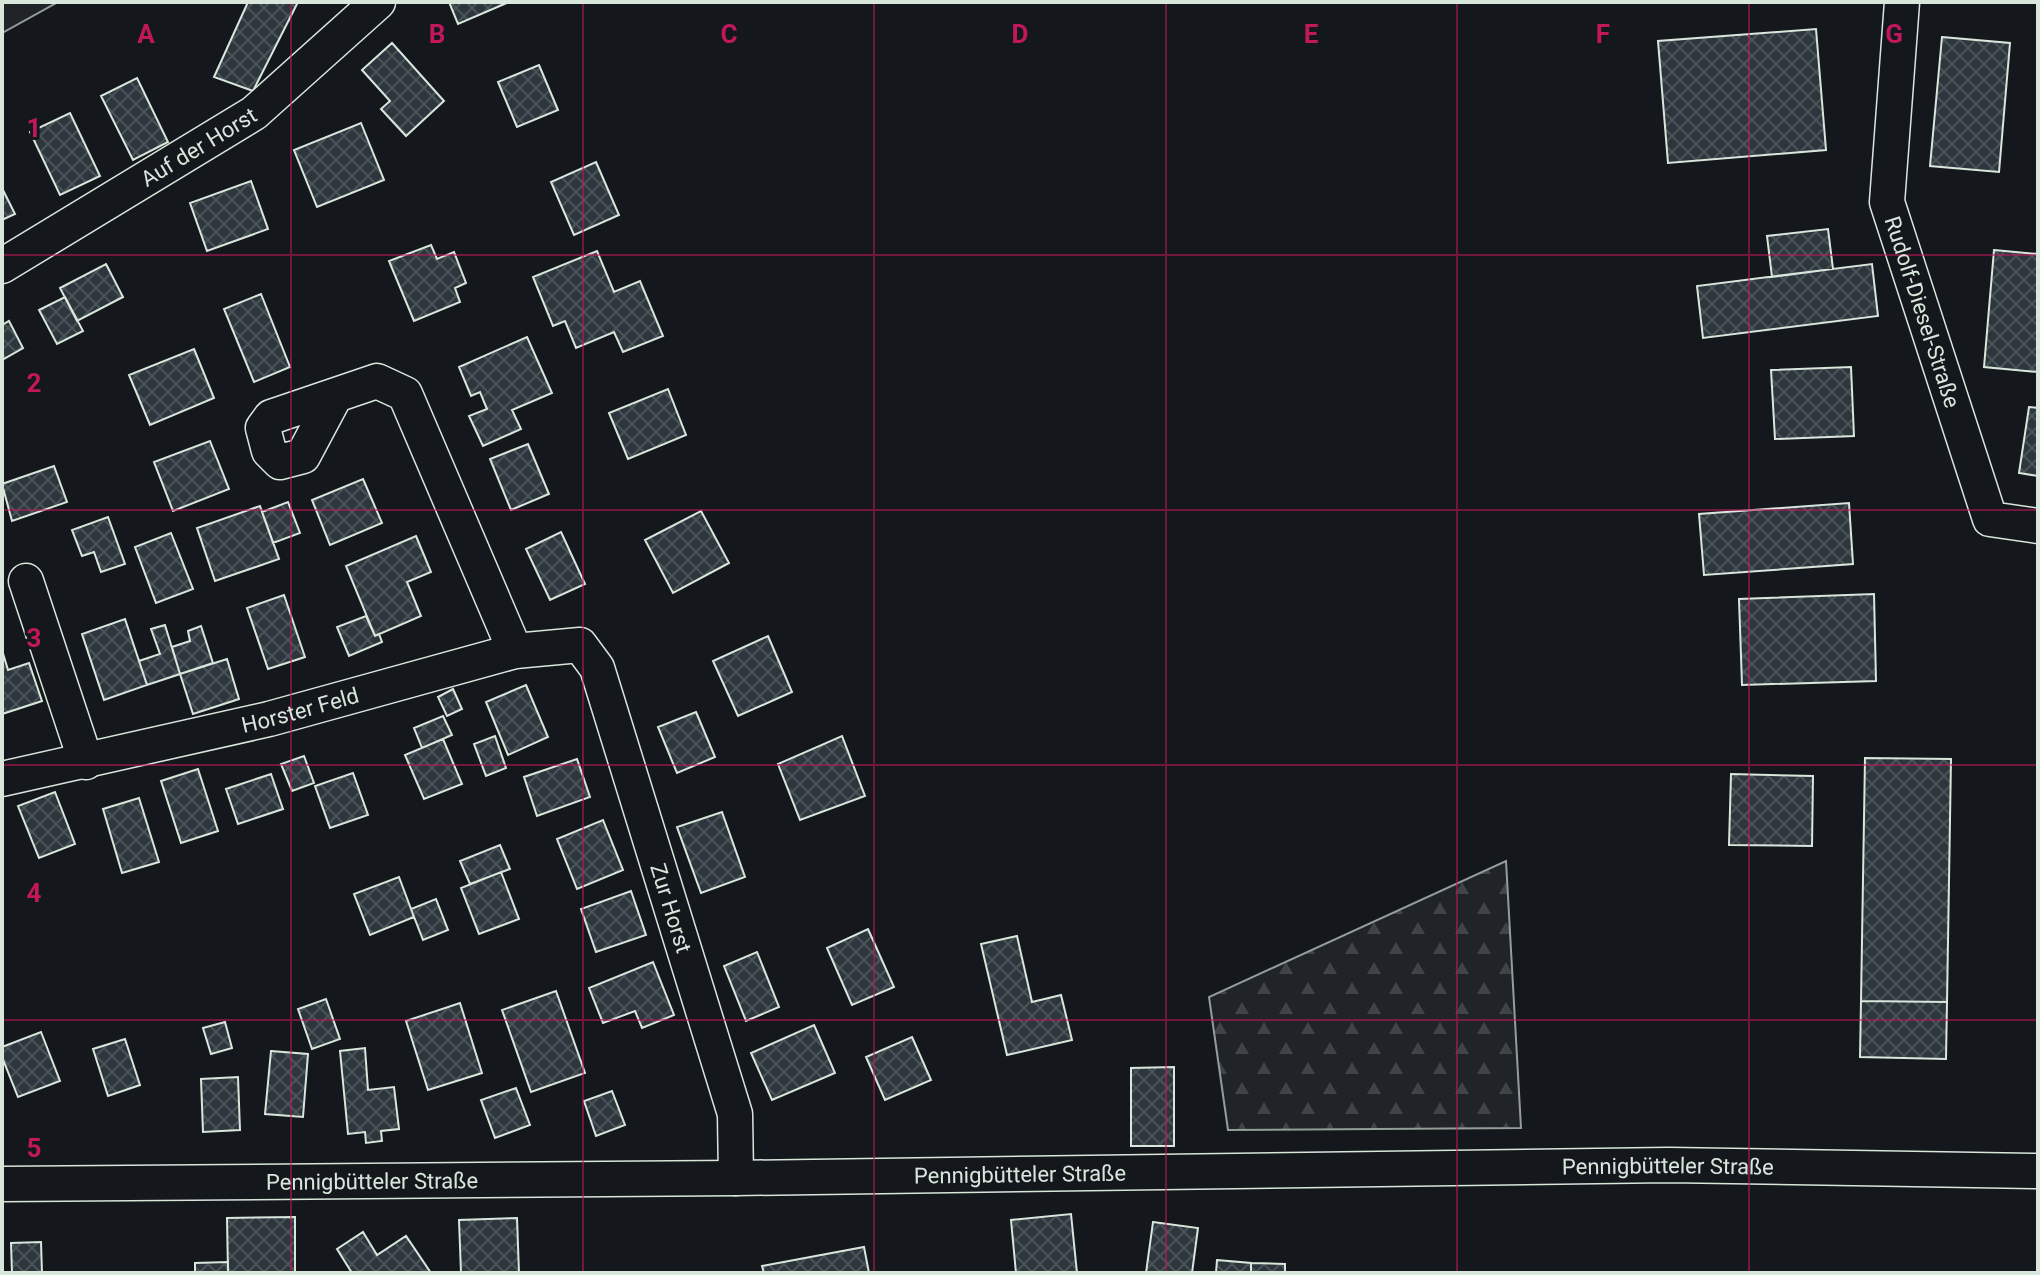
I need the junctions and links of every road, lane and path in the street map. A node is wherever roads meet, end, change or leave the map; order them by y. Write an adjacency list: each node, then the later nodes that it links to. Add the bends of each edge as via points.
1 (378, 2): 3 (street, Auf der Horst, via 254,113)
2 (1902, 2): 5 (street, Rudolf-Diesel-Straße, via 1887,202 1990,519)
3 (2, 266)
4 (335, 396): 8 (street, via 377,381 405,394)
5 (2038, 526)
6 (26, 581): 9 (street)
7 (580, 645): 8 (street, Horster Feld); 12 (street, Zur Horst, via 597,668 735,1114)
8 (515, 651): 9 (street, Horster Feld, via 269,719)
9 (86, 762): 10 (street, Horster Feld)
10 (2, 779)
11 (2038, 1171): 12 (street, Pennigbütteler Straße, via 1669,1165)
12 (736, 1178): 13 (street, Pennigbütteler Straße)
13 (2, 1184)

